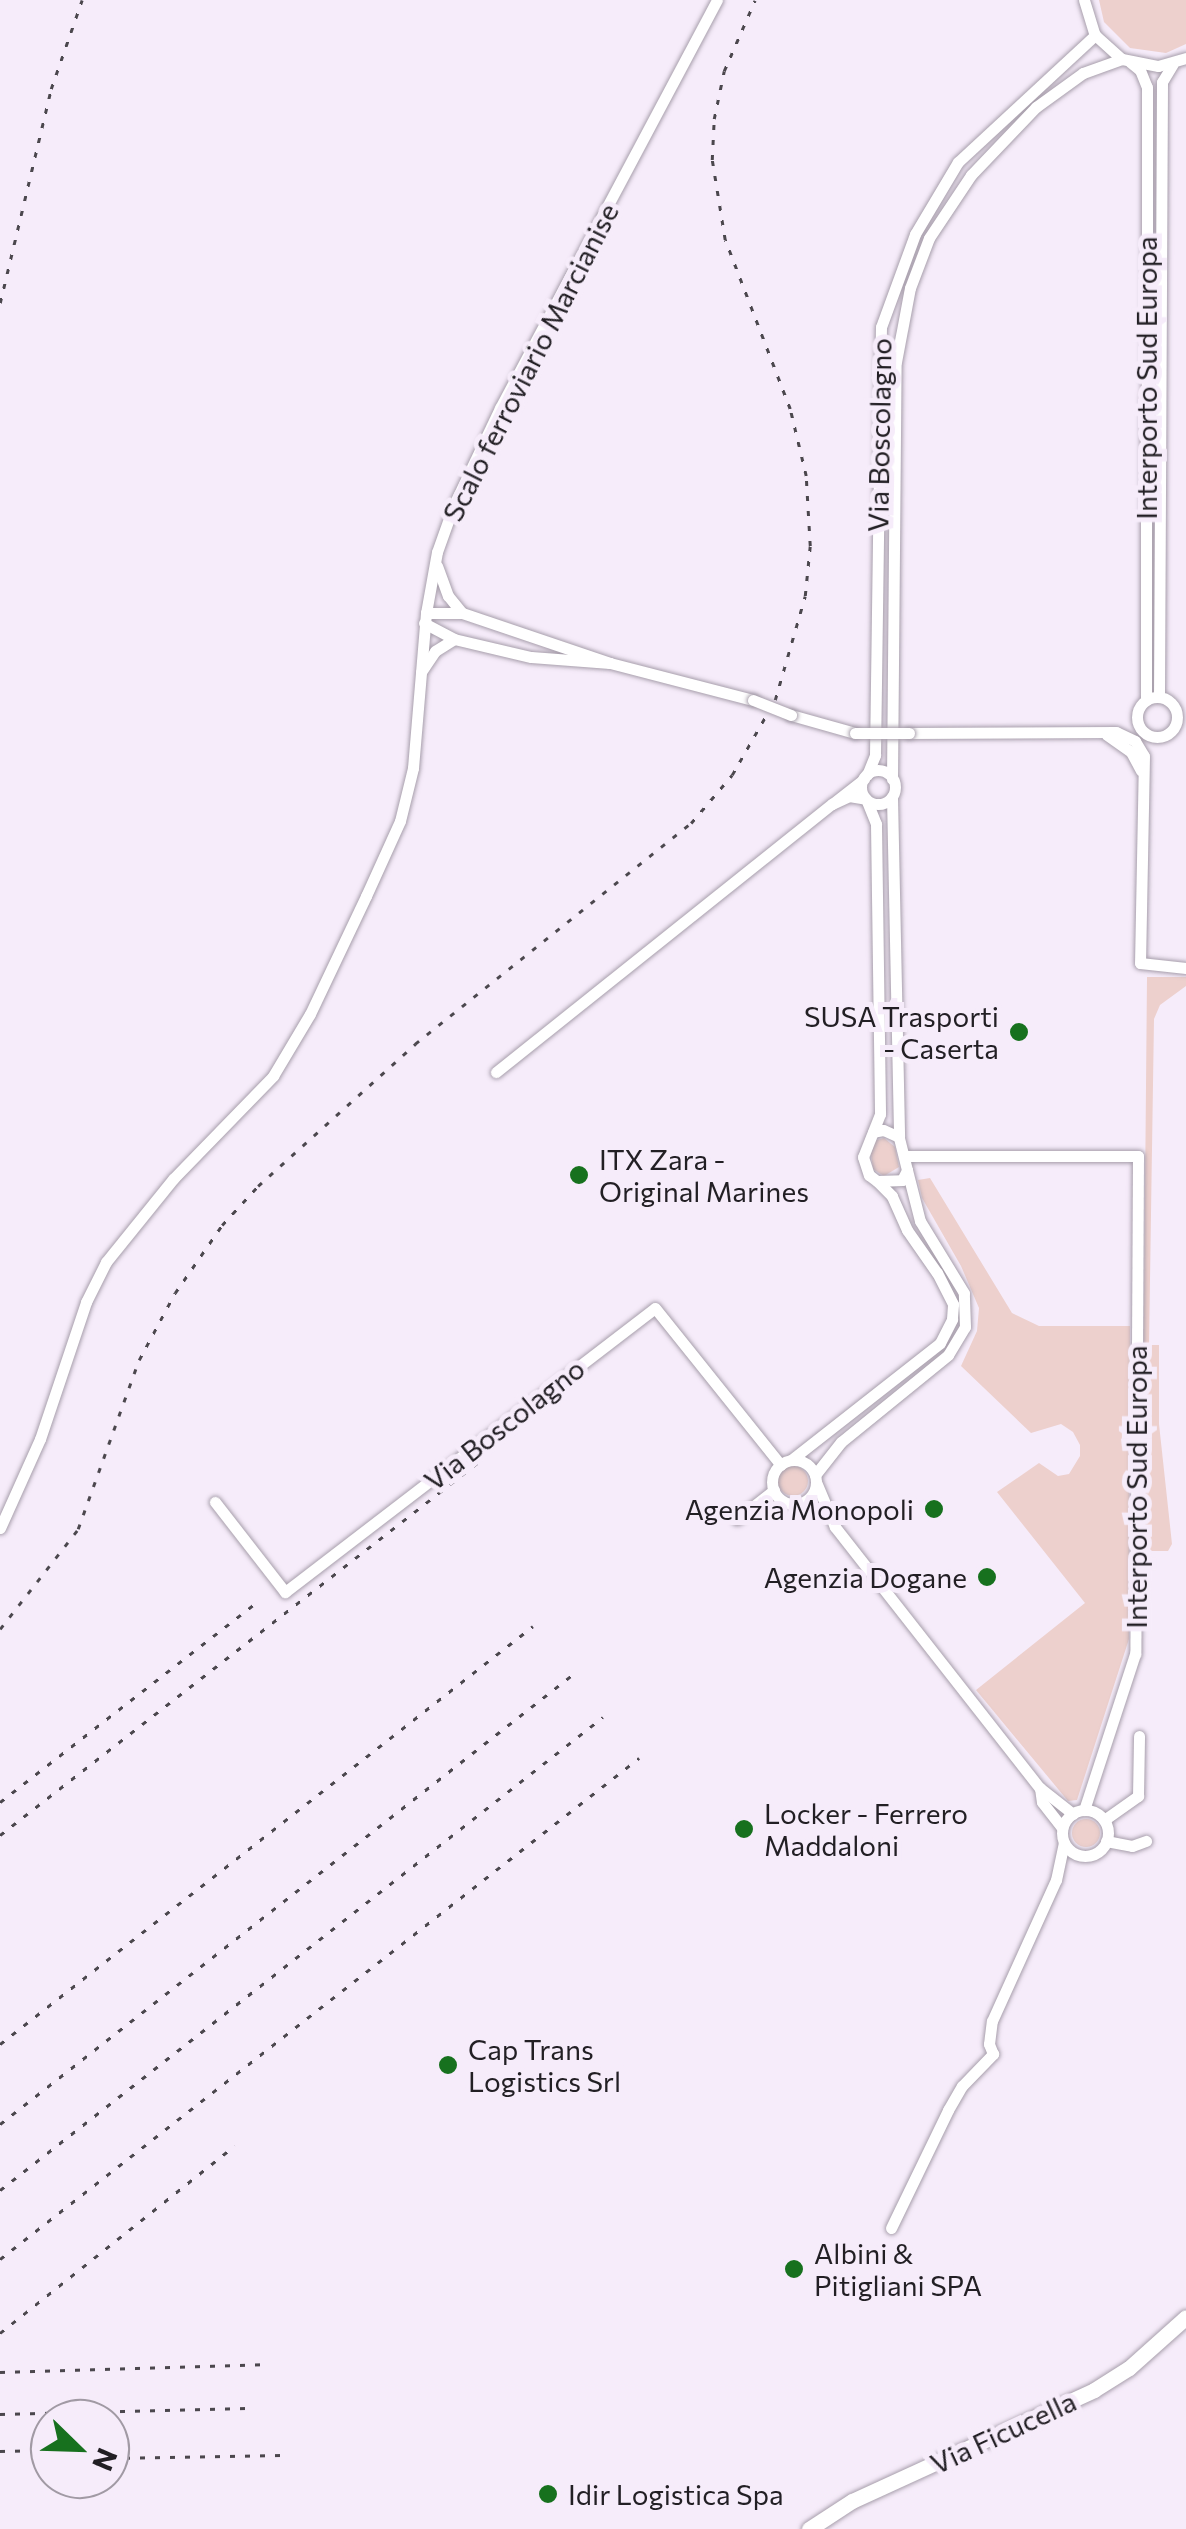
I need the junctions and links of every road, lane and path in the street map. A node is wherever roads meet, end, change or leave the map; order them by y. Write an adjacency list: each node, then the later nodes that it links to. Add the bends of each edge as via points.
1 (717, 0): 7 (street, Scalo ferroviario Marcianise, via 493,422)
2 (1084, 0): 3 (street)
3 (1095, 35): 5 (street); 15 (street, Via Boscolagno, via 958,162 915,234 882,326 875,755)
4 (1186, 58): 6 (street, Via Boscolagno)
5 (1126, 60): 6 (street, Via Boscolagno); 6 (street, Interporto Sud Europa, via 1140,70 1146,88 1153,698 1162,82); 16 (street, Via Boscolagno, via 1083,74 1036,107 970,175 930,238 910,288 896,362)
6 (1173, 64)
7 (437, 552): 8 (street, via 442,585); 9 (street, Scalo ferroviario Marcianise)
8 (462, 613): 9 (street); 11 (street)
9 (425, 618): 10 (street); 14 (street, Scalo ferroviario Marcianise)
10 (454, 639): 12 (street); 14 (street, via 435,651)
11 (554, 641): 12 (street, via 542,648); 13 (street)
12 (550, 659): 13 (street)
13 (610, 662): 20 (street, bridge, via 855,733 1104,733 1131,752 1141,771 1140,963)
14 (419, 676): 34 (street, Scalo ferroviario Marcianise, via 412,768 400,821 310,1014 260,1093 173,1179 106,1262)
15 (866, 777): 16 (street, via 882,771); 18 (street, Via Boscolagno); 19 (street)
16 (892, 778): 17 (street, Via Boscolagno)
17 (892, 797): 18 (street, via 883,804); 23 (street, Via Boscolagno)
18 (866, 800): 19 (street, via 849,796); 22 (street, Via Boscolagno, via 876,824 880,1114)
19 (832, 804): 21 (street)
20 (1186, 968)
21 (496, 1072)
22 (873, 1132): 23 (street); 26 (street, Via Boscolagno, via 863,1157)
23 (899, 1137): 24 (street, Via Boscolagno)
24 (906, 1156): 25 (street, Via Boscolagno); 37 (street, Interporto Sud Europa, via 1138,1156 1134,1654)
25 (907, 1170): 26 (street, via 894,1183); 28 (street, Via Boscolagno, via 920,1221 964,1293 964,1327 948,1356 824,1457)
26 (877, 1181): 27 (street, Via Boscolagno, via 937,1274 953,1304 952,1319 940,1343)
27 (786, 1462): 28 (street, Via Boscolagno, via 806,1463); 29 (street, via 774,1473); 30 (street, Via Boscolagno, via 655,1308 284,1592)
28 (815, 1478): 31 (street, Via Boscolagno, via 806,1500); 33 (street)
29 (774, 1490): 31 (street); 32 (street)
30 (215, 1502)
31 (793, 1504): 33 (street)
32 (737, 1519)
33 (836, 1527): 36 (street)
34 (0, 1528)
35 (1140, 1736): 38 (street, via 1138,1796)
36 (1040, 1788): 37 (street); 39 (street)
37 (1078, 1812): 38 (street); 39 (street)
38 (1104, 1820): 41 (street)
39 (1062, 1828): 42 (street)
40 (1146, 1841): 41 (street)
41 (1106, 1842): 43 (street)
42 (1064, 1843): 43 (street); 44 (street)
43 (1082, 1856): 44 (street)
44 (1056, 1880): 45 (street, via 992,2021 993,2054 948,2110)
45 (891, 2228)
46 (1186, 2317): 47 (street, Via Ficucella, via 1094,2390 852,2501)
47 (809, 2529)

